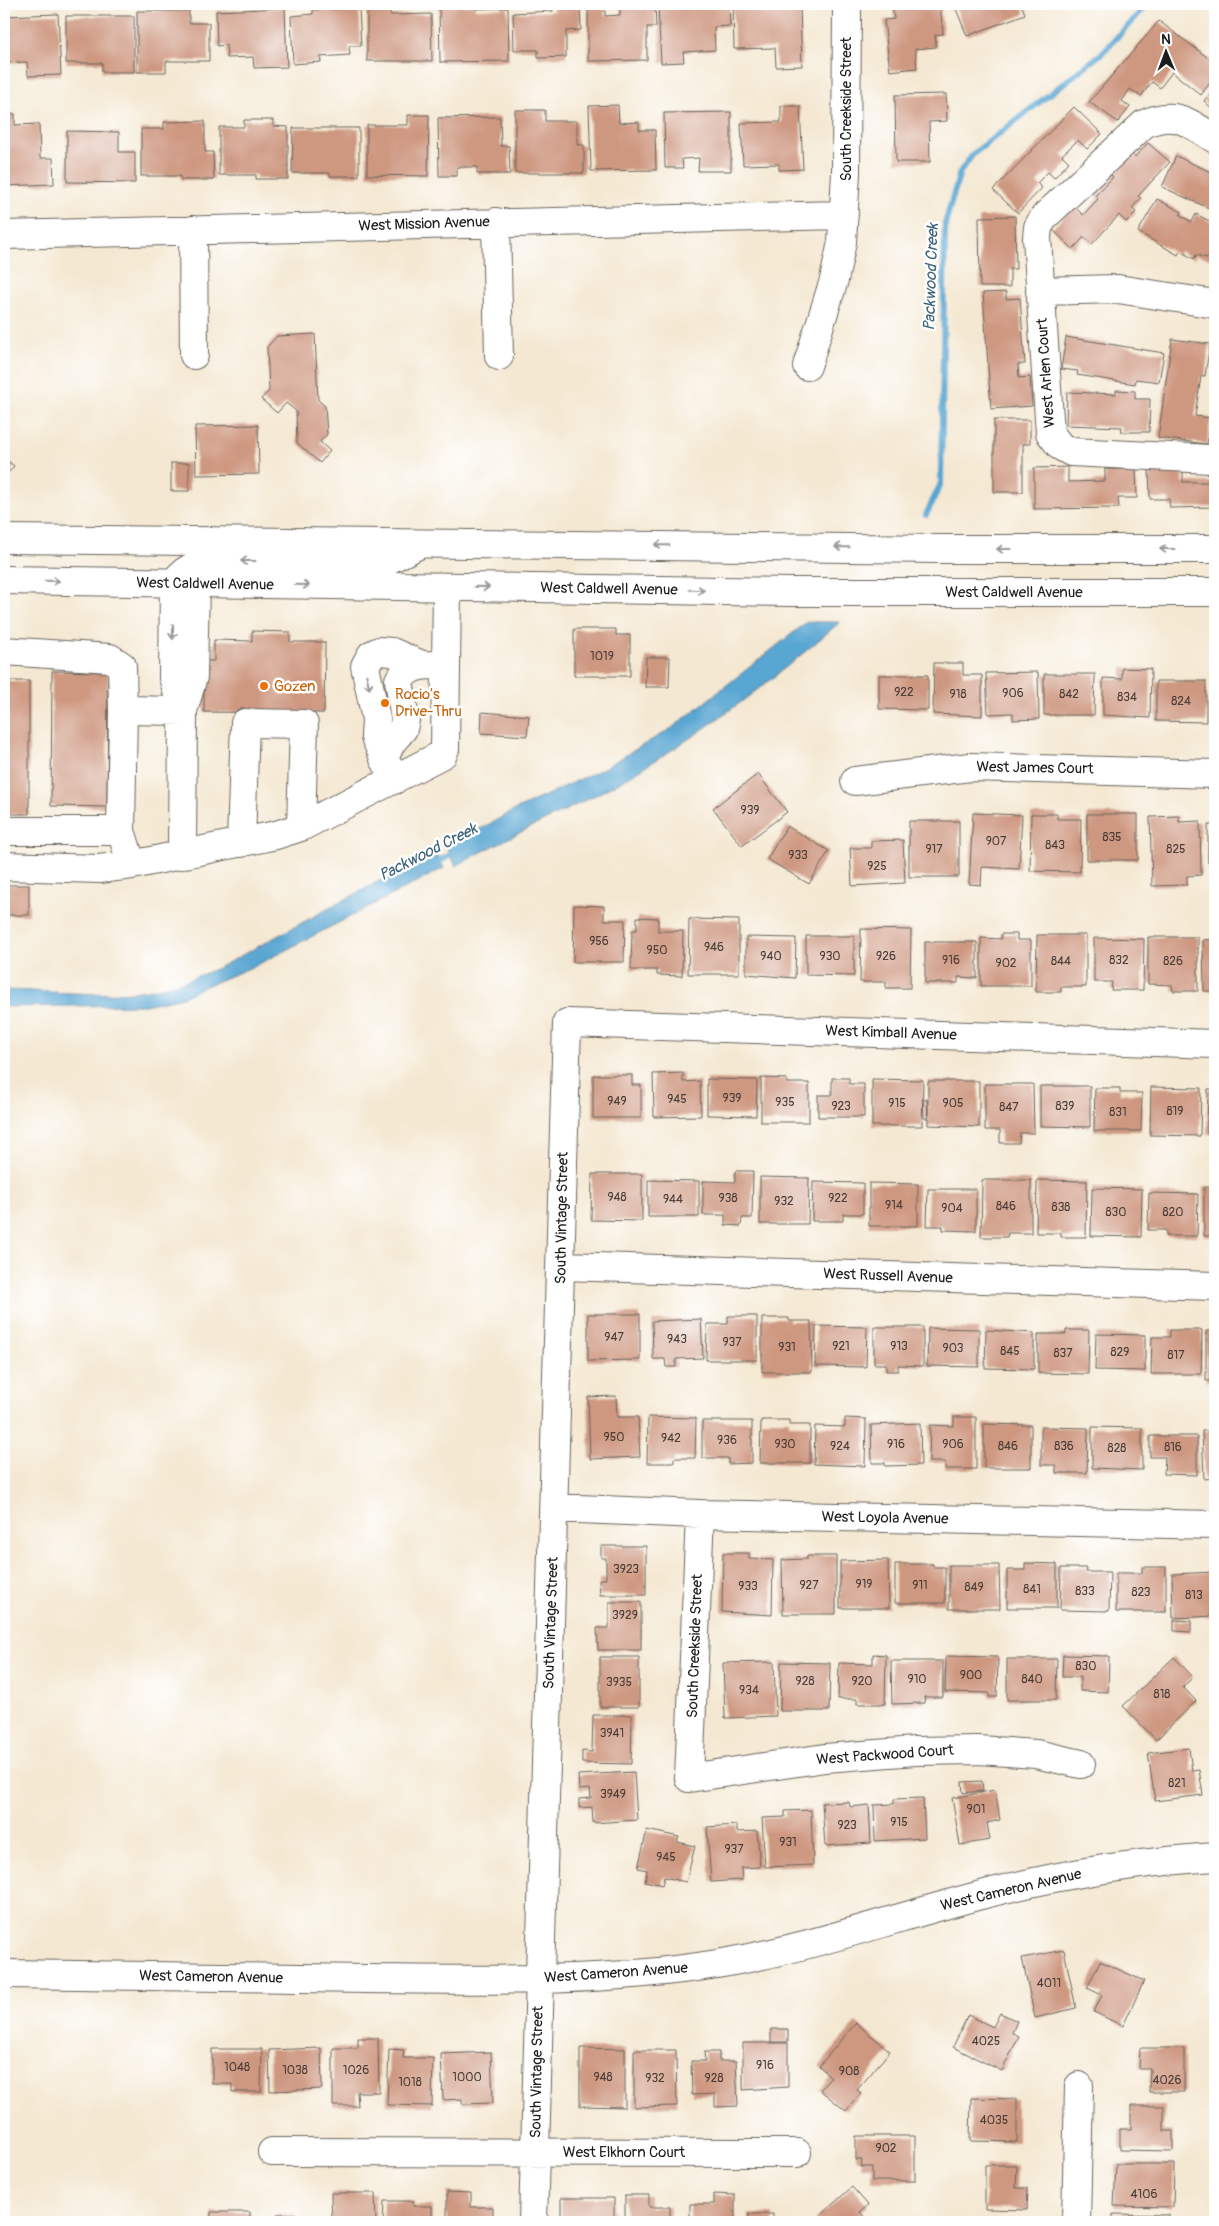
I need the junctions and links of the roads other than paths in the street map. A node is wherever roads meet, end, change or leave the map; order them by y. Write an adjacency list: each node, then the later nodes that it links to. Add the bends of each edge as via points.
1 (847, 4): 3 (street, South Creekside Street)
2 (1215, 139): 7 (street, West Arlen Court, via 1185,120 1163,116 1144,124 1045,216 1038,227)
3 (844, 215): 4 (street, West Mission Avenue); 11 (street, South Creekside Street, via 834,280)
4 (496, 222): 5 (street, West Mission Avenue); 10 (street)
5 (193, 230): 6 (street, West Mission Avenue); 9 (street)
6 (4, 235)
7 (1040, 291): 8 (street, via 1118,289); 12 (street, West Arlen Court, via 1053,439 1071,452)
8 (1215, 304)
9 (194, 354)
10 (499, 356)
11 (807, 366)
12 (1215, 457)
13 (4, 539): 14 (street)
14 (424, 542): 15 (street, one-way to 14); 17 (street, one-way to 17, via 384,562 211,561 180,574)
15 (1215, 549)
16 (4, 580): 17 (street, West Caldwell Avenue, one-way to 17)
17 (185, 583): 18 (street, West Caldwell Avenue, one-way to 18); 23 (street, via 173,677)
18 (447, 587): 19 (street, West Caldwell Avenue, one-way to 19, via 792,592); 21 (street)
19 (1215, 592)
20 (4, 650): 22 (street, via 110,658 122,666)
21 (434, 665): 24 (street, via 404,674 399,680 405,720 403,729 391,742); 24 (street, via 445,749 442,754); 24 (street, one-way to 24, via 379,651 371,655 366,666 376,718 375,737)
22 (123, 710): 23 (street); 29 (street)
23 (183, 711): 31 (street)
24 (389, 769): 27 (street)
25 (1215, 774): 26 (street, West James Court, via 970,767)
26 (855, 781)
27 (302, 827): 30 (street); 30 (street, via 304,724 245,724)
28 (4, 831): 29 (street)
29 (121, 831): 32 (street)
30 (241, 843): 31 (street)
31 (182, 855): 32 (street)
32 (132, 865): 33 (street, via 99,868)
33 (4, 866)
34 (567, 1023): 35 (street, West Kimball Avenue); 36 (street, South Vintage Street)
35 (1215, 1044)
36 (562, 1266): 37 (street, West Russell Avenue); 38 (street, South Vintage Street)
37 (1215, 1286)
38 (554, 1508): 39 (street, West Loyola Avenue); 45 (street, South Vintage Street)
39 (700, 1514): 40 (street, West Loyola Avenue); 42 (street, South Creekside Street)
40 (1215, 1525)
41 (1081, 1764): 42 (street, West Packwood Court, via 1036,1754 979,1750 915,1751 825,1758)
42 (690, 1778)
43 (1215, 1857): 45 (street, West Cameron Avenue, via 1150,1863 1030,1883 814,1942 718,1964 603,1977)
44 (4, 1974): 45 (street, West Cameron Avenue, via 446,1980)
45 (539, 1978): 48 (street, South Vintage Street)
46 (1079, 2086): 51 (street)
47 (272, 2152): 48 (street, West Elkhorn Court)
48 (535, 2152): 49 (street, West Elkhorn Court); 50 (street, South Vintage Street)
49 (797, 2153)
50 (534, 2222)
51 (1076, 2222)

